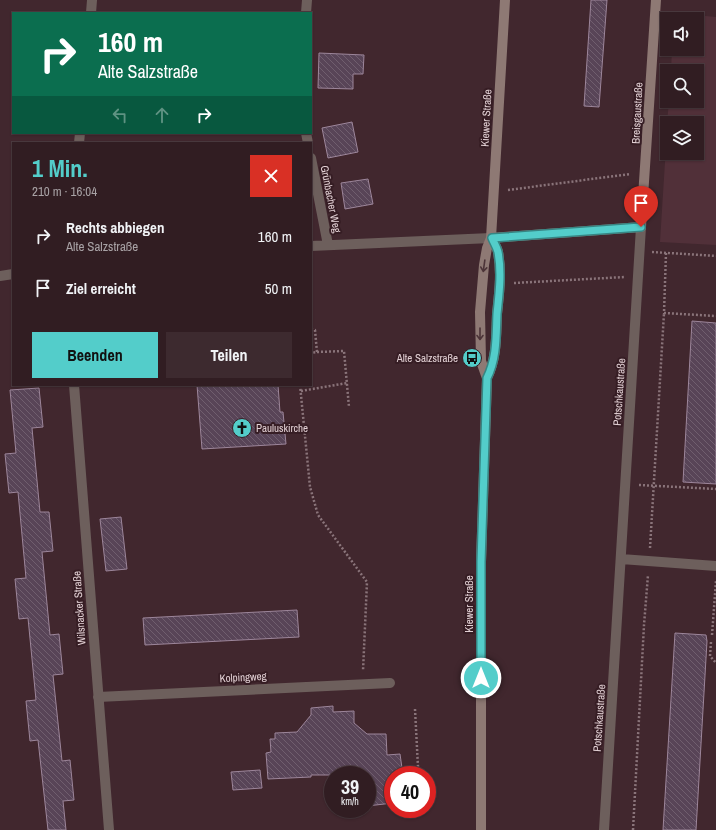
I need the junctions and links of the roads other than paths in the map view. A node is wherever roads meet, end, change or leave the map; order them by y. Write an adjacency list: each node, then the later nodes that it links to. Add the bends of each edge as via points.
1 (92, 0): 5 (street)
2 (307, 0): 6 (street)
3 (505, 0): 9 (street, Kiewer Straße)
4 (656, 0): 8 (street, Breisgaustraße)
5 (91, 12)
6 (306, 12)
7 (312, 163): 10 (street, Grünbacher Weg)
8 (641, 227): 9 (street); 16 (street, Potschkaustraße)
9 (492, 238): 10 (street); 14 (street, Kiewer Straße, one-way to 14, via 484,265 480,312 481,361); 14 (street, Kiewer Straße, via 498,250 500,284 493,366)
10 (328, 245): 11 (street)
11 (312, 246)
12 (12, 274): 13 (street)
13 (0, 276)
14 (487, 378): 21 (street, Kiewer Straße, via 481,562)
15 (74, 386): 19 (street, Wilsnacker Straße)
16 (621, 559): 17 (street); 22 (street, Potschkaustraße)
17 (716, 566)
18 (390, 682): 19 (street, Kolpingweg)
19 (98, 696): 20 (street, Wilsnacker Straße)
20 (109, 830)
21 (481, 830)
22 (604, 830)

